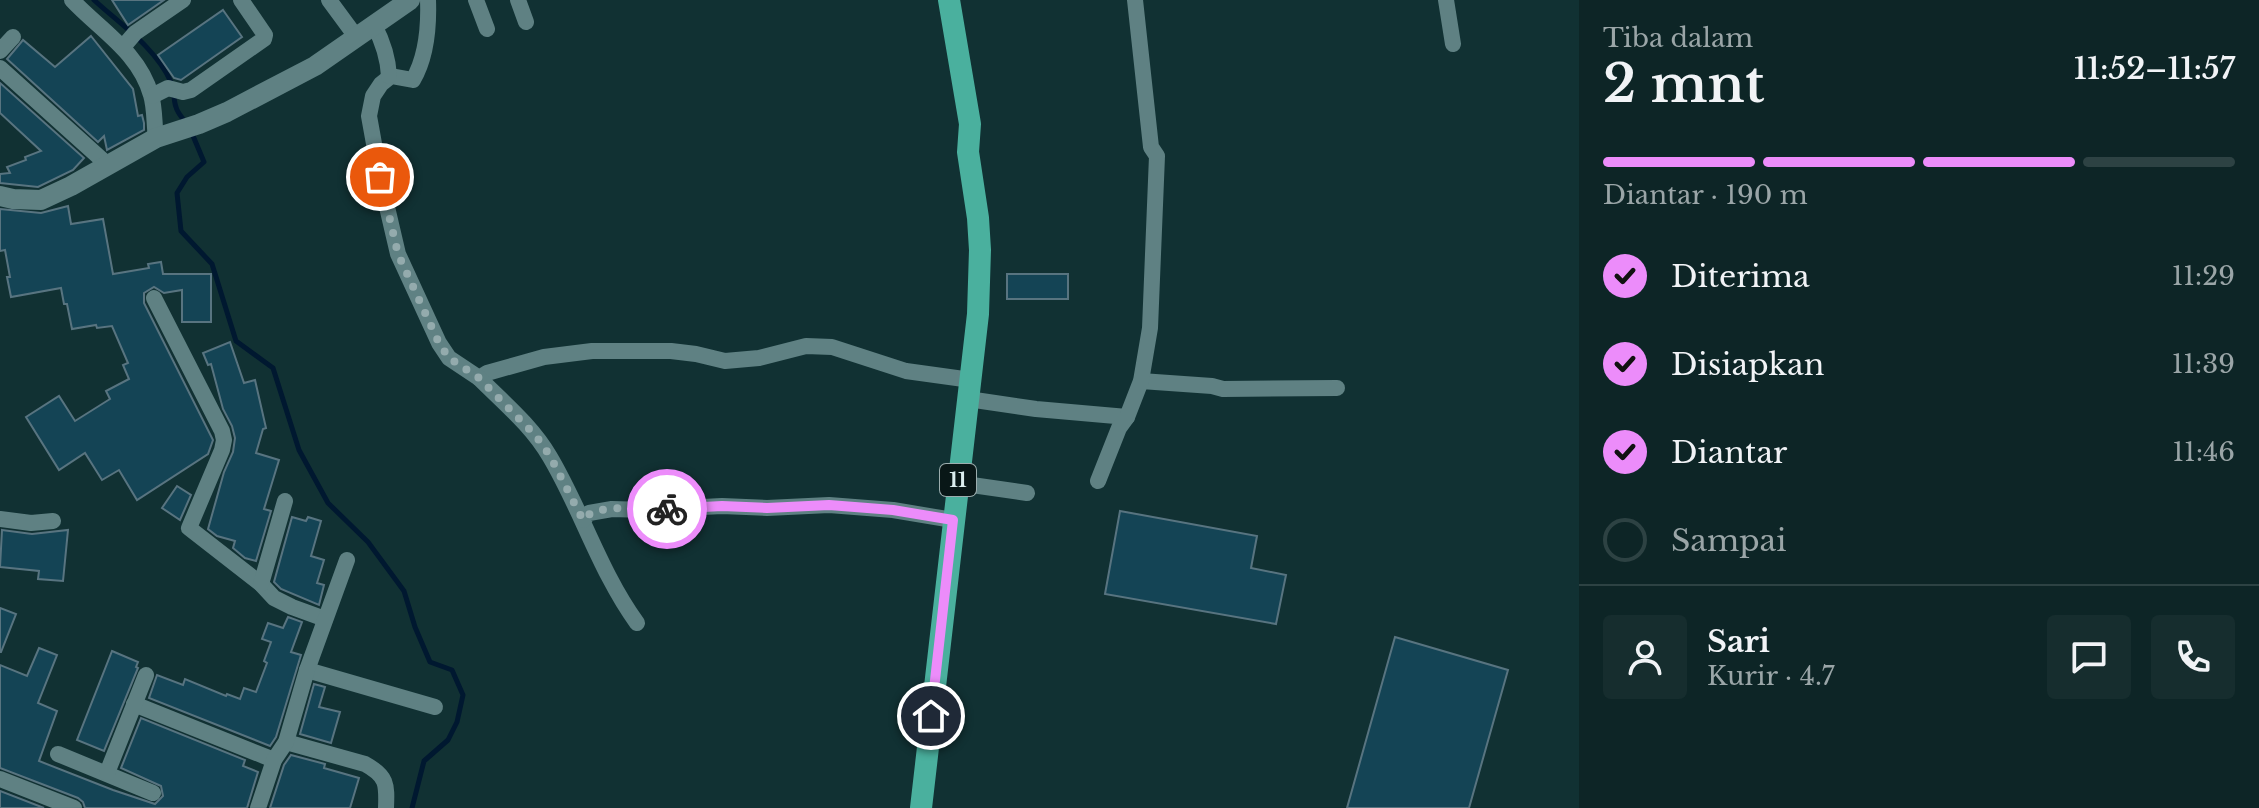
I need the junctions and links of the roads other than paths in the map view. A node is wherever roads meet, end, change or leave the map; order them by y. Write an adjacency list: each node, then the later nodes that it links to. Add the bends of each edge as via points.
1 (183, 0): 18 (street)
2 (241, 0): 23 (street, via 264,39 191,90)
3 (329, 0): 17 (street)
4 (410, 0): 14 (street)
5 (428, 0): 22 (street, via 429,27 414,79)
6 (476, 0): 15 (street)
7 (518, 0): 13 (street)
8 (936, 0): 25 (highway, 11, via 955,126)
9 (950, 0): 25 (highway, 11, via 970,124)
10 (1135, 0): 30 (street, via 1151,147 1157,156 1150,328)
11 (1446, 0): 19 (street)
12 (74, 1): 18 (street)
13 (526, 22)
14 (374, 25): 17 (street); 22 (street)
15 (487, 29)
16 (13, 37): 20 (street)
17 (357, 38): 24 (street, via 227,112)
18 (129, 40): 23 (street)
19 (1453, 44)
20 (0, 51)
21 (0, 68): 26 (street)
22 (389, 76): 29 (street, via 373,96 369,116 398,254 439,343 449,358)
23 (152, 96): 24 (street)
24 (156, 138): 26 (street)
25 (968, 152): 32 (highway, 11, via 980,250)
26 (109, 166): 27 (street, via 41,200)
27 (0, 196)
28 (154, 298): 43 (street, via 224,440 189,528)
29 (479, 378): 32 (street, via 544,357 592,351 671,351 725,361 806,346 832,347); 39 (street, via 536,436)
30 (1141, 381): 31 (street, via 1223,389); 33 (street)
31 (1337, 388)
32 (970, 389): 33 (street, via 1036,409); 35 (highway, 11)
33 (1127, 417): 34 (street)
34 (1098, 481)
35 (958, 483): 36 (street); 40 (highway, 11)
36 (1027, 493)
37 (285, 501): 43 (street)
38 (0, 519): 41 (street)
39 (583, 520): 40 (street, via 589,513 612,509 829,505); 45 (street)
40 (953, 520): 59 (highway, 11)
41 (53, 521)
42 (347, 560): 44 (street)
43 (261, 584): 44 (street, via 274,598)
44 (325, 619): 46 (street)
45 (637, 623)
46 (307, 670): 49 (street); 50 (street)
47 (146, 675): 48 (street)
48 (134, 704): 52 (street); 53 (street)
49 (435, 707)
50 (286, 742): 52 (street); 58 (street, via 375,769 385,781)
51 (58, 754): 53 (street)
52 (274, 760): 57 (street)
53 (107, 773): 55 (street)
54 (0, 779): 56 (street)
55 (153, 793)
56 (74, 808)
57 (258, 808)
58 (386, 808)
59 (921, 808)

